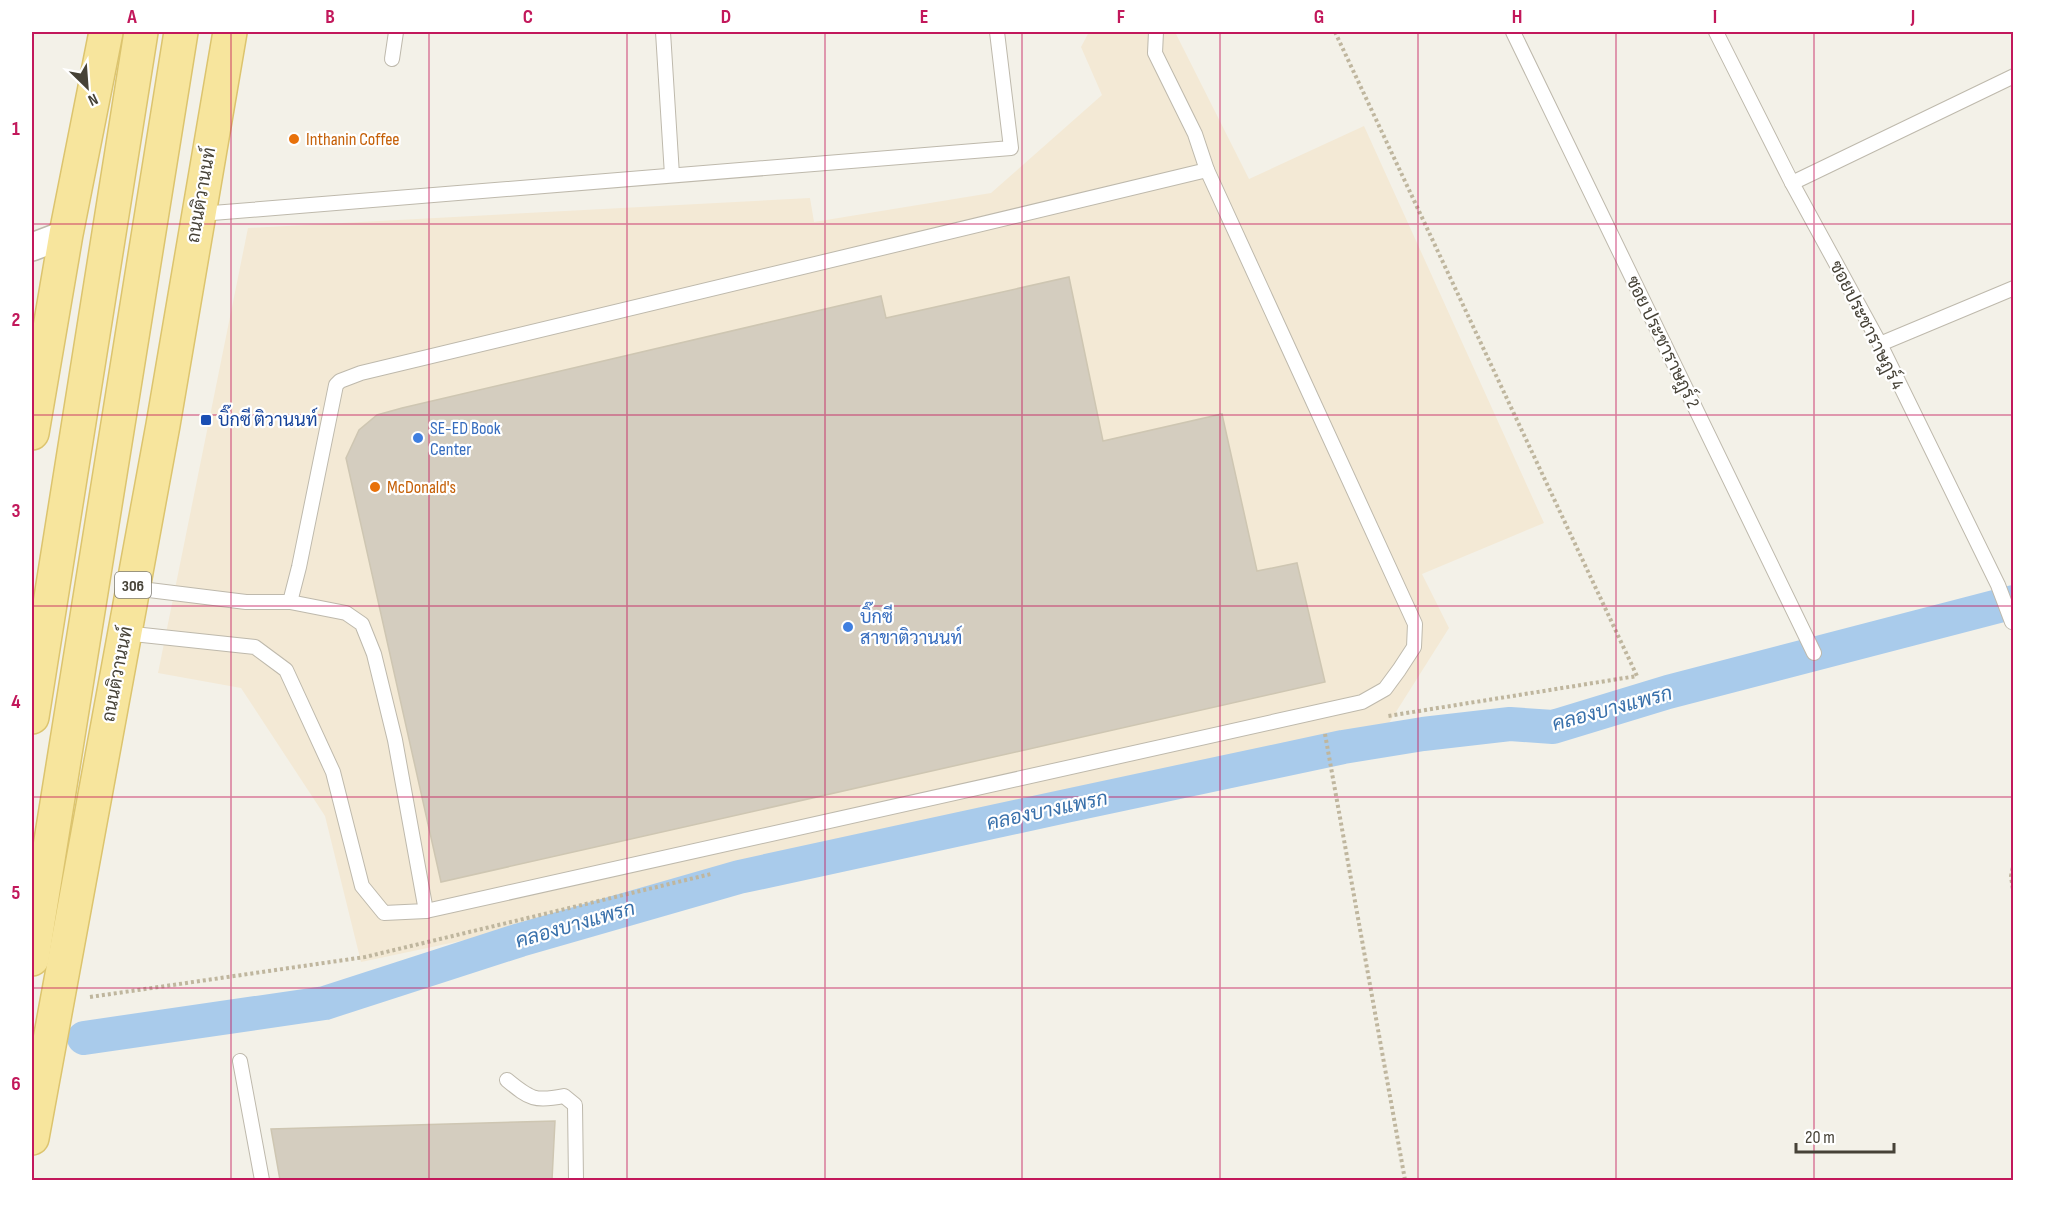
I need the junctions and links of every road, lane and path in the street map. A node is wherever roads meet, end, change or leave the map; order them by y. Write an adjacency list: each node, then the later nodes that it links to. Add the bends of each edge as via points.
1 (106, 32): 18 (main road)
2 (141, 32): 28 (main road)
3 (181, 32): 34 (main road, ถนนติวานนท์)
4 (230, 32): 17 (main road, ถนนติวานนท์ / 306)
5 (396, 32): 12 (lane)
6 (663, 32): 15 (lane)
7 (997, 32): 15 (lane, via 1011,148)
8 (1155, 32): 14 (lane, via 1155,53 1195,134)
9 (1335, 32): 29 (path, via 1637,675)
10 (1513, 32): 27 (lane, ซอย ประชาราษฎร์ 2)
11 (1716, 32): 16 (lane, ซอยประชาราษฎร์ 4)
12 (392, 58)
13 (2013, 76): 16 (lane)
14 (1207, 170): 24 (lane, via 340,381 336,385); 33 (lane, via 1415,624 1414,648 1385,689 1362,702)
15 (672, 175): 17 (lane)
16 (1791, 183): 21 (lane, ซอยประชาราษฎร์ 4)
17 (198, 214): 23 (main road, ถนนติวานนท์ / 306)
18 (66, 234): 19 (street); 22 (main road)
19 (32, 247)
20 (2013, 288): 21 (lane)
21 (1880, 344): 25 (lane, ซอยประชาราษฎร์ 4, via 1998,585)
22 (32, 433)
23 (133, 588): 24 (lane, via 246,602); 26 (main road, ถนนติวานนท์ / 306)
24 (290, 602): 33 (lane, via 346,613 362,624 374,654 395,740)
25 (2012, 622)
26 (124, 633): 33 (lane, via 255,647 286,669 333,772 362,886 384,913); 37 (main road, ถนนติวานนท์ / 306)
27 (1814, 653)
28 (32, 717)
29 (1381, 717)
30 (1327, 743): 40 (path)
31 (2013, 862): 32 (path)
32 (2013, 897)
33 (426, 911)
34 (32, 959)
35 (240, 1061): 38 (lane)
36 (507, 1080): 39 (lane, via 526,1096 544,1100 564,1096 575,1105)
37 (32, 1138)
38 (262, 1180)
39 (576, 1180)
40 (1405, 1180)

